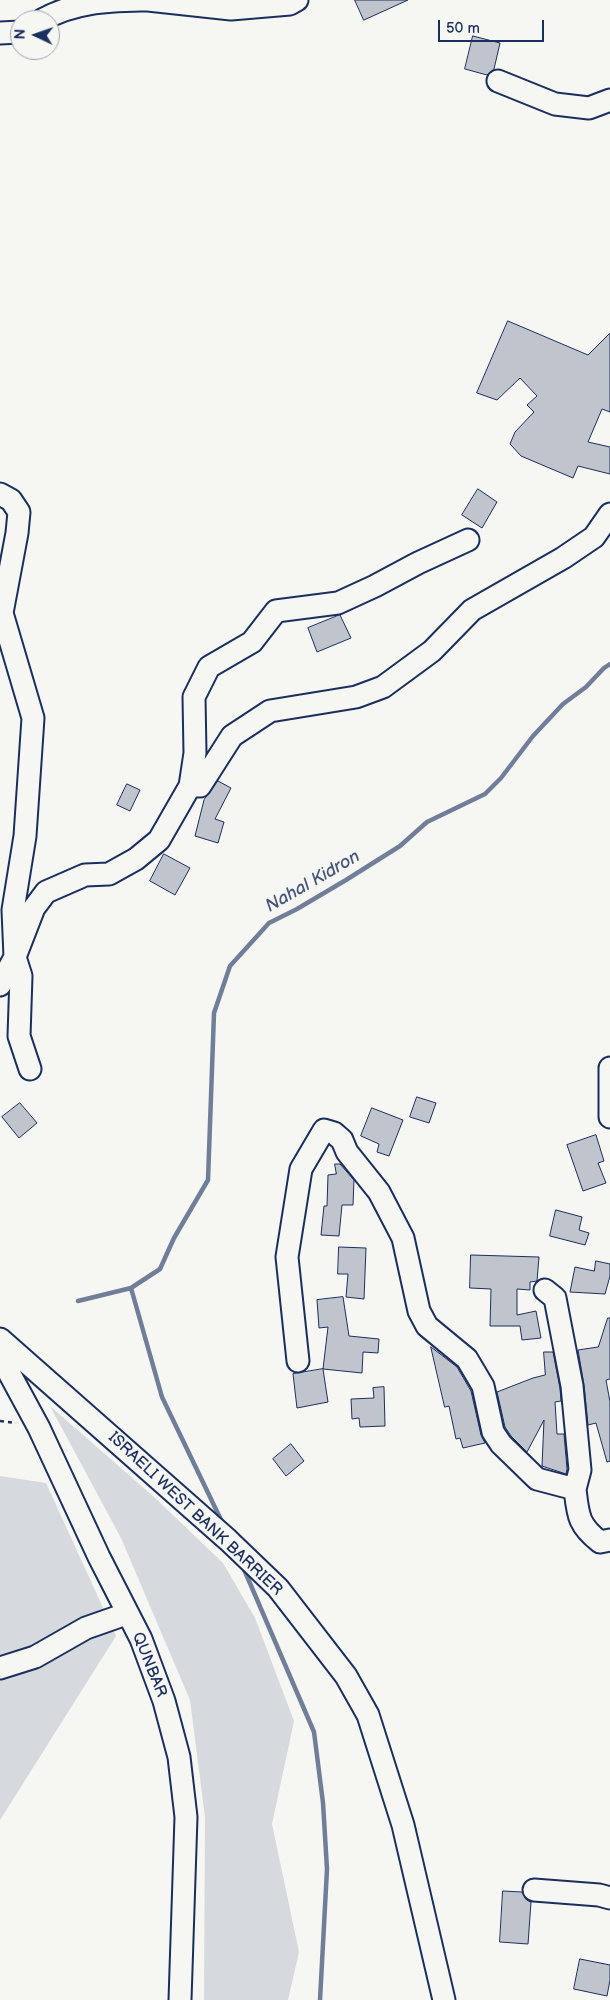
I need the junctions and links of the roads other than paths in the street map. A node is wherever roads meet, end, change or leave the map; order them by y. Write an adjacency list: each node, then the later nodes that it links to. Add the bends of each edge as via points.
1 (147, 0): 2 (street, via 231,9 290,4); 3 (street, via 99,1)
2 (297, 0)
3 (60, 10)
4 (498, 81): 5 (street, via 555,104 588,108)
5 (610, 100)
6 (0, 494): 10 (street, via 10,500 19,512 2,613 33,718 25,836 13,910)
7 (610, 514): 9 (street, via 594,536 564,558 472,610 432,651 383,687 356,697 270,711 232,736 200,786)
8 (468, 540): 9 (street, via 338,603 276,611 252,642 209,667 194,697 195,753)
9 (190, 786): 10 (street, via 159,840 136,859 109,874 85,875 46,892 34,908)
10 (14, 957): 11 (street); 13 (street, via 21,976 19,1036)
11 (0, 985)
12 (610, 1068): 14 (street)
13 (30, 1069)
14 (610, 1116)
15 (544, 1290): 19 (street, via 555,1298 572,1386 580,1470)
16 (0, 1338): 26 (street, ISRAELI WEST BANK BARRIER, via 278,1588 346,1676 368,1715 402,1825)
17 (0, 1360): 21 (street, QUNBAR, via 39,1428)
18 (298, 1361): 19 (street, via 287,1257 301,1169 324,1130 342,1140 347,1152 379,1192 403,1238 419,1312 427,1326 467,1359 483,1386 493,1432 537,1479)
19 (575, 1489): 20 (street, via 578,1518 600,1542)
20 (610, 1540)
21 (126, 1614): 22 (street, via 86,1628 35,1657); 25 (street, QUNBAR, via 141,1640 164,1701 179,1757 186,1817)
22 (0, 1668)
23 (534, 1890): 24 (street)
24 (610, 1898)
25 (180, 2000)
26 (444, 2000)

